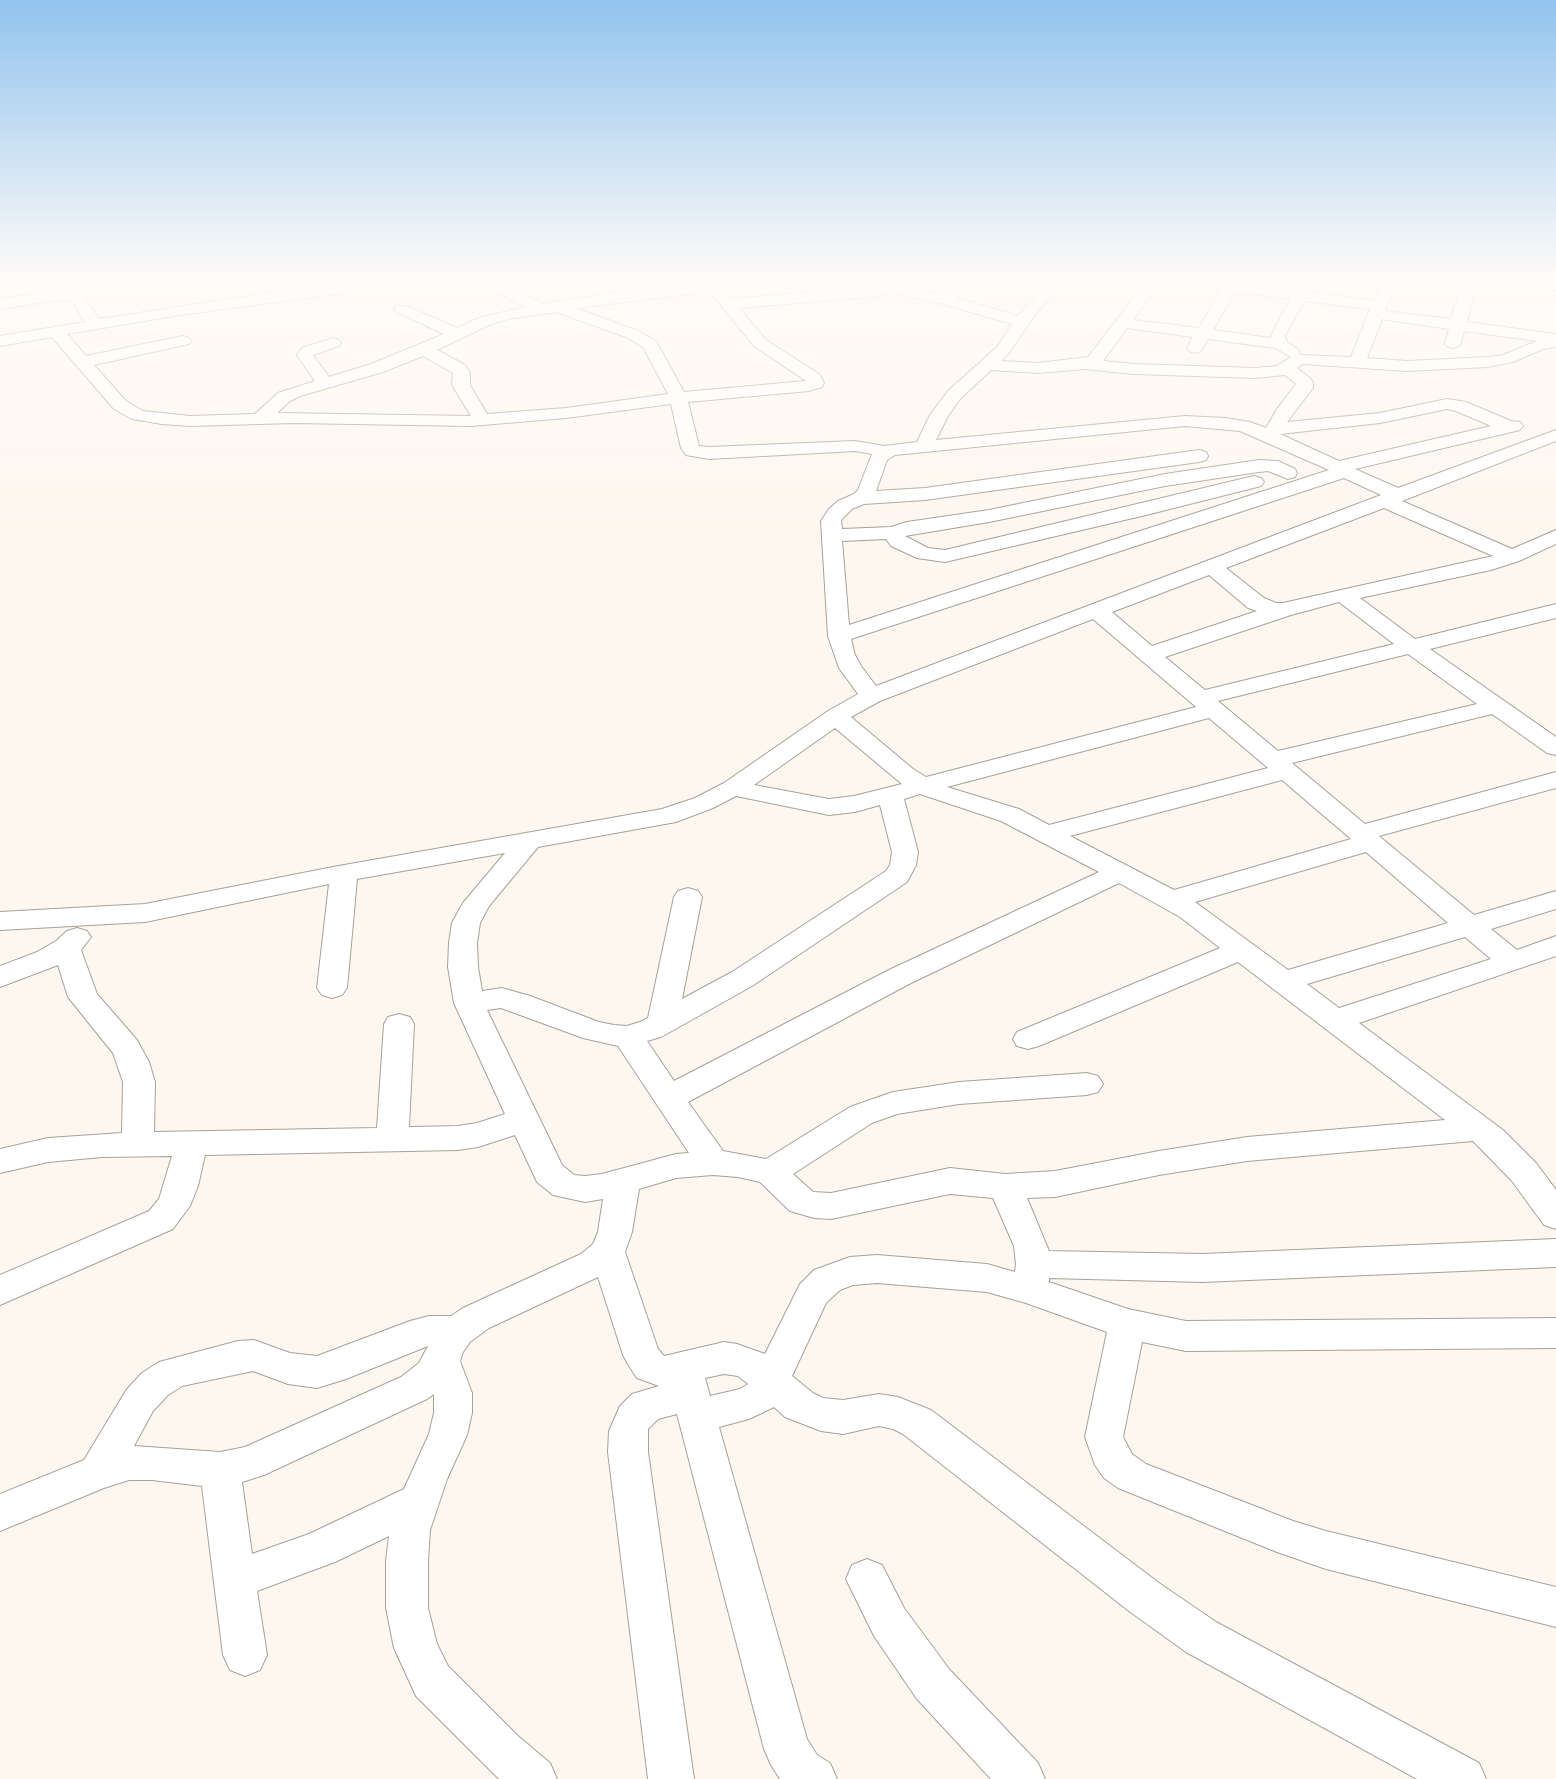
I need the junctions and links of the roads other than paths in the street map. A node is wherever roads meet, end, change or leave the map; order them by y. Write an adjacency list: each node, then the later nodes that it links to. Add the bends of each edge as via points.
1 (82, 362): 21 (street, via 120,405 138,414 190,421)
2 (310, 362): 19 (street)
3 (392, 362): 19 (street)
4 (446, 362): 22 (street, via 462,373 461,385)
5 (660, 362): 20 (street)
6 (789, 362): 20 (street, via 816,383)
7 (990, 362): 16 (street)
8 (1091, 362): 14 (street)
9 (1187, 362): 18 (street)
10 (1293, 362): 17 (street)
11 (1339, 362): 13 (street)
12 (1474, 362): 15 (street)
13 (1357, 363): 15 (street)
14 (1088, 364): 16 (street, via 1027,368); 18 (street)
15 (1448, 364)
16 (987, 365): 26 (street, via 946,405)
17 (1287, 368): 18 (street, via 1255,373); 25 (street, via 1305,383 1283,413)
18 (1182, 371)
19 (325, 383): 21 (street, via 289,394)
20 (678, 397): 22 (street, via 566,413); 28 (street, via 693,451 855,446)
21 (261, 418): 22 (street)
22 (482, 420)
23 (1509, 427): 24 (street, via 1525,425); 25 (street, via 1460,406 1447,404); 30 (street)
24 (1555, 435): 33 (street)
25 (1277, 436): 26 (street, via 1226,422 1185,421); 27 (street); 30 (street)
26 (925, 445): 28 (street)
27 (1248, 449)
28 (884, 452): 32 (street, via 876,462 872,481)
29 (1218, 453): 32 (street, via 926,494)
30 (1339, 467): 31 (street); 33 (street); 43 (street)
31 (1288, 473): 34 (street, via 1272,466 1259,466 1158,481); 34 (street, via 945,556 924,554 898,542)
32 (861, 498): 35 (street, via 836,513 831,521)
33 (1392, 499): 37 (street); 38 (street)
34 (893, 533): 35 (street)
35 (832, 535): 43 (street)
36 (1554, 539): 37 (street)
37 (1512, 557): 39 (street, via 1484,566)
38 (1212, 567): 40 (street, via 1256,603 1273,610); 41 (street)
39 (1343, 595): 40 (street); 44 (street)
40 (1283, 610): 45 (street)
41 (1097, 611): 45 (street); 46 (street)
42 (1556, 611): 44 (street)
43 (839, 636): 46 (street, via 850,668)
44 (1411, 646): 47 (street); 48 (street)
45 (1147, 655): 47 (street)
46 (872, 696): 49 (street)
47 (1207, 704): 51 (street); 53 (street)
48 (1497, 706): 50 (street); 51 (street)
49 (836, 716): 53 (street); 54 (street)
50 (1556, 748)
51 (1280, 765): 56 (street); 57 (street)
52 (1556, 780): 57 (street)
53 (922, 786): 55 (street); 56 (street, via 1010,815)
54 (733, 788): 55 (street, via 829,807); 58 (street, via 667,816)
55 (890, 795): 76 (street, via 904,852 903,865 897,876 742,979)
56 (1045, 834): 59 (street)
57 (1366, 838): 62 (street); 66 (street)
58 (530, 840): 60 (street); 74 (street, via 477,903 466,923 463,967)
59 (1120, 873): 62 (street); 81 (street, via 899,977)
60 (344, 874): 64 (street, via 145,913); 73 (street)
61 (688, 897): 76 (street)
62 (1171, 900): 69 (street)
63 (1556, 900): 66 (street)
64 (85, 917): 65 (street); 68 (street, via 78,936)
65 (0, 921)
66 (1470, 926): 70 (street); 72 (street)
67 (1555, 947): 70 (street)
68 (66, 948): 71 (street); 86 (street, via 83,997 126,1048 133,1062 139,1082)
69 (1242, 949): 72 (street); 79 (street)
70 (1511, 961): 75 (street)
71 (0, 977)
72 (1285, 981): 75 (street)
73 (332, 988)
74 (469, 1002): 78 (street, via 502,998 594,1031); 82 (street)
75 (1336, 1020): 83 (street)
76 (662, 1023): 78 (street)
77 (399, 1024): 84 (street)
78 (628, 1036): 81 (street)
79 (1028, 1039)
80 (1087, 1084): 89 (street, via 958,1092 893,1103 861,1115)
81 (669, 1098): 88 (street)
82 (525, 1120): 84 (street, via 478,1135); 90 (street, via 549,1173 564,1186 585,1189)
83 (1479, 1129): 91 (street, via 1247,1149 1054,1184); 92 (street, via 1524,1172)
84 (392, 1140): 85 (street)
85 (191, 1144): 86 (street); 96 (street, via 181,1186 173,1206 161,1220)
86 (138, 1145): 87 (street, via 48,1150)
87 (0, 1160)
88 (713, 1163): 89 (street); 90 (street, via 676,1166)
89 (770, 1172): 91 (street, via 802,1202 814,1206 831,1206 950,1181)
90 (623, 1181): 93 (street, via 615,1232)
91 (1005, 1187): 95 (street, via 1028,1238)
92 (1556, 1216)
93 (607, 1252): 99 (street, via 593,1264 476,1318); 101 (street, via 642,1355 650,1367 664,1372)
94 (1556, 1253): 95 (street, via 1149,1268)
95 (1032, 1277): 97 (street); 100 (street, via 987,1278 877,1269 850,1272 827,1280 813,1294)
96 (0, 1290)
97 (1127, 1324): 98 (street, via 1186,1336); 108 (street, via 1104,1437 1118,1466 1132,1476 1326,1550)
98 (1556, 1333)
99 (449, 1346): 102 (street, via 432,1374 414,1388 250,1463); 103 (street, via 429,1330 317,1372 288,1368 254,1355 172,1373 155,1384 140,1400); 104 (street, via 453,1413 448,1435)
100 (771, 1380): 101 (street, via 751,1365 724,1358); 114 (street, via 799,1405 821,1414 843,1417 879,1410 898,1413 917,1422 1144,1597 1201,1637)
101 (690, 1393): 111 (street, via 646,1406 634,1418 628,1431 628,1452); 112 (street, via 787,1749 801,1771)
102 (220, 1470): 103 (street, via 129,1463); 106 (street)
103 (98, 1472): 105 (street)
104 (419, 1501): 106 (street, via 320,1549); 110 (street, via 410,1530 407,1560 407,1608 416,1648 432,1681 502,1752)
105 (0, 1513)
106 (235, 1579): 109 (street)
107 (868, 1579): 113 (street, via 889,1622 933,1684)
108 (1556, 1606)
109 (245, 1655)
110 (534, 1779)
111 (671, 1779)
112 (814, 1779)
113 (1022, 1779)
114 (1463, 1779)

